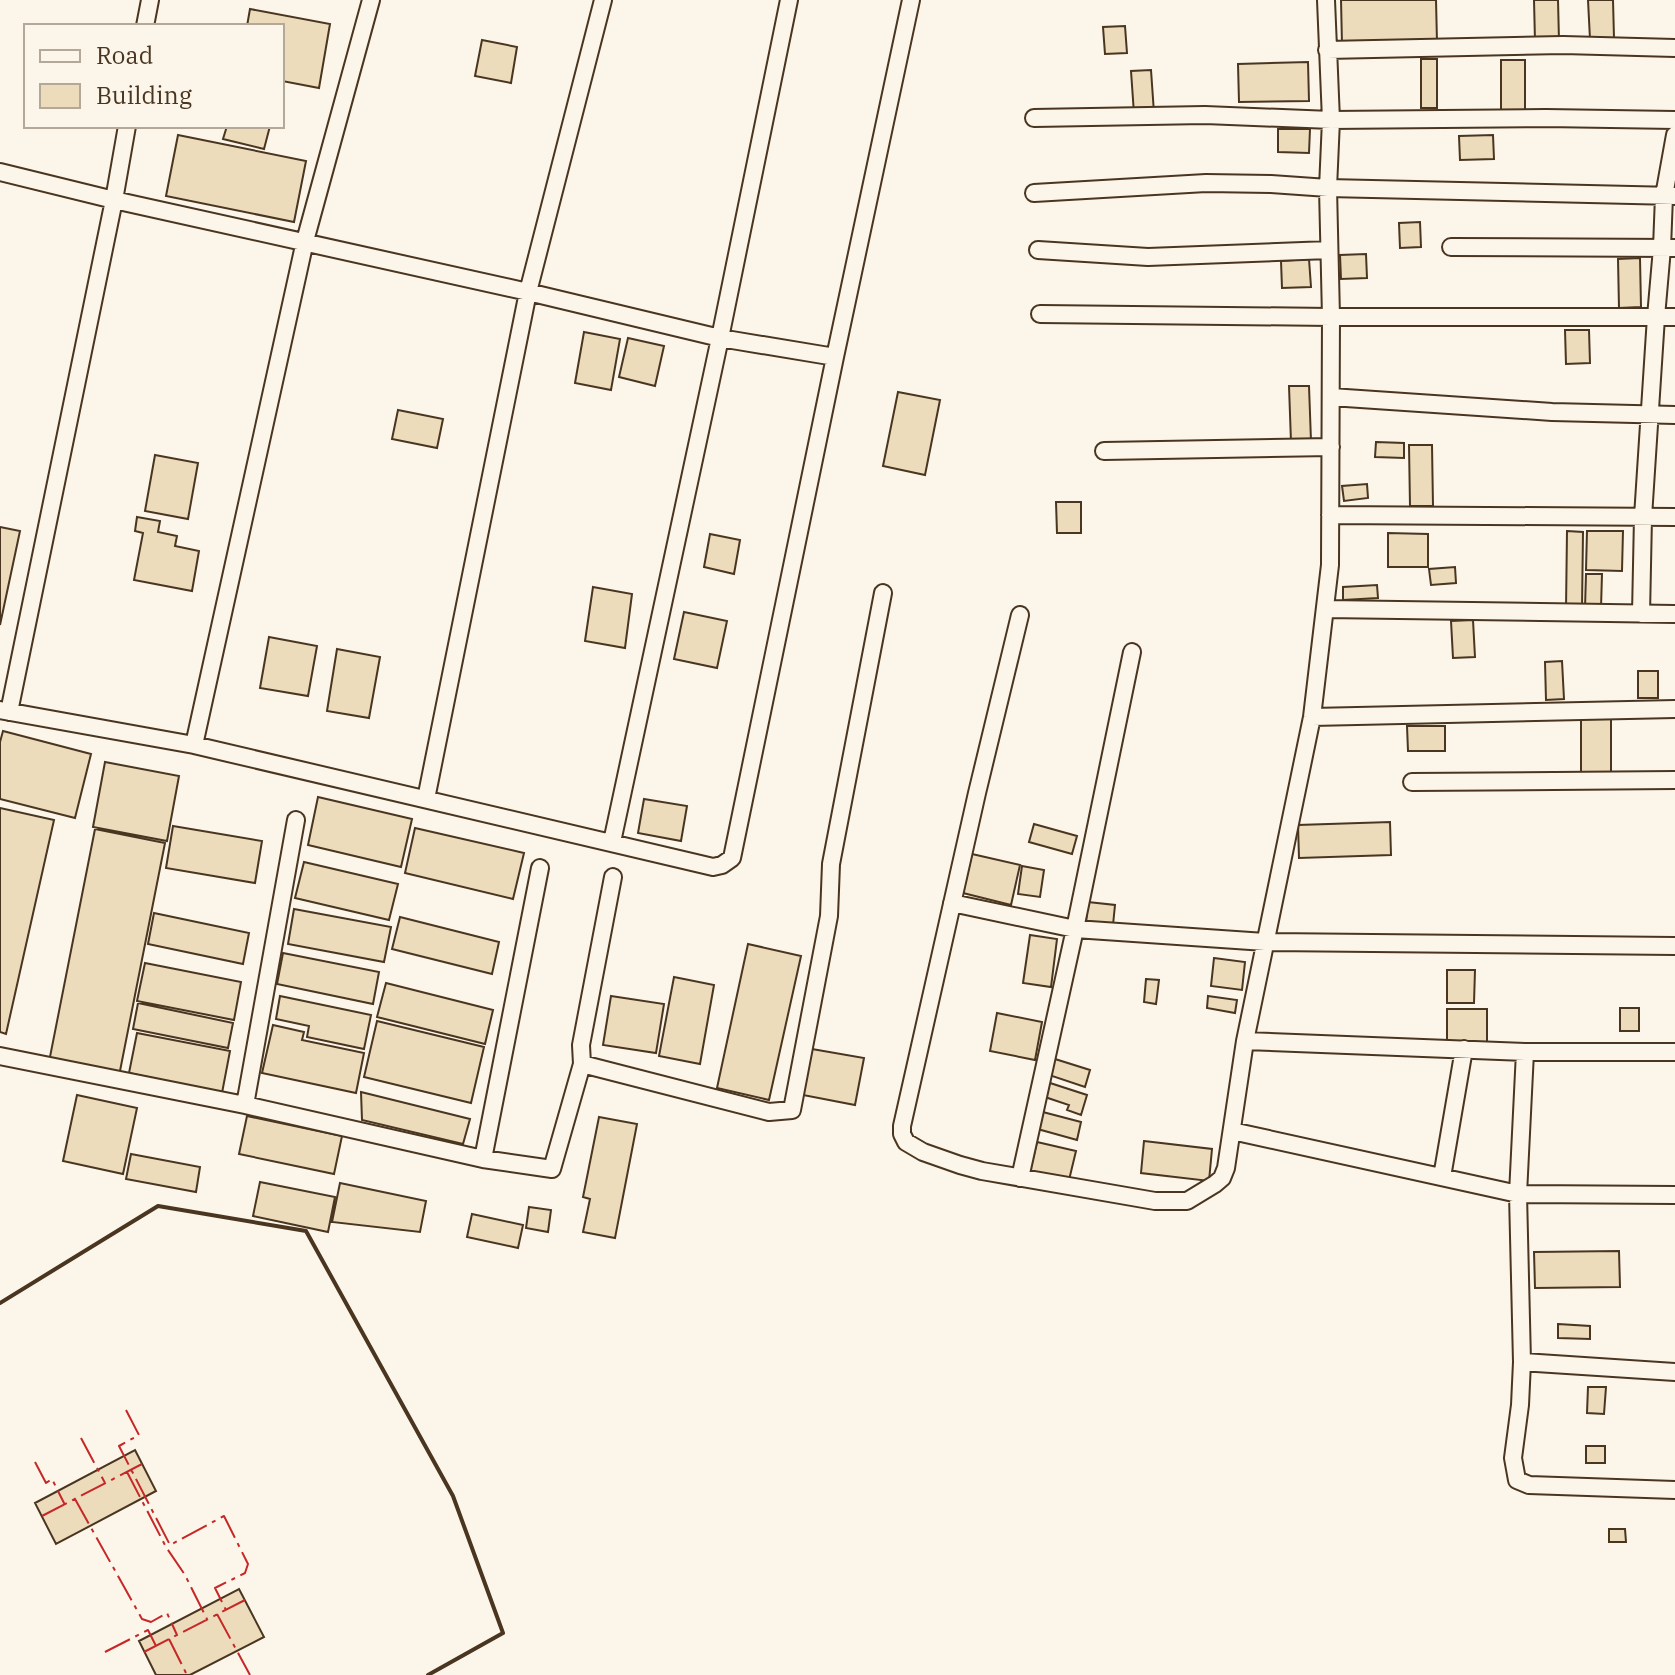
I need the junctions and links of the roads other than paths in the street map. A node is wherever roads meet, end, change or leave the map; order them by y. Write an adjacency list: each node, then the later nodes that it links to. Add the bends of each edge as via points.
1 (150, 0): 7 (street)
2 (371, 0): 20 (street)
3 (603, 0): 25 (street)
4 (789, 0): 30 (street)
5 (911, 0): 31 (street)
6 (1326, 0): 9 (street)
7 (145, 24)
8 (1675, 48): 9 (street)
9 (1327, 50): 11 (street)
10 (1034, 118): 11 (street, via 1205,115)
11 (1331, 120): 12 (street); 16 (street)
12 (1675, 120)
13 (127, 128): 19 (street)
14 (1675, 135): 18 (street)
15 (0, 172): 19 (street)
16 (1328, 188): 17 (street, via 1206,183); 18 (street); 24 (street)
17 (1034, 193)
18 (1670, 196): 22 (street)
19 (114, 200): 20 (street); 47 (street)
20 (305, 241): 25 (street); 49 (street)
21 (1451, 247): 22 (street)
22 (1669, 248): 28 (street)
23 (1038, 250): 24 (street, via 1148,257)
24 (1329, 250): 27 (street)
25 (528, 292): 30 (street); 52 (street)
26 (1040, 314): 27 (street)
27 (1331, 317): 28 (street); 32 (street)
28 (1656, 317): 29 (street); 33 (street)
29 (1675, 317)
30 (720, 338): 31 (street); 54 (street)
31 (835, 357): 54 (street, via 732,858 713,867)
32 (1331, 397): 33 (street); 35 (street)
33 (1649, 415): 34 (street); 38 (street)
34 (1675, 415)
35 (1331, 447): 36 (street); 37 (street)
36 (1104, 451)
37 (1330, 515): 38 (street); 41 (street)
38 (1643, 517): 39 (street); 42 (street)
39 (1675, 517)
40 (883, 593): 66 (street, via 831,864 829,916 792,1110 769,1112)
41 (1326, 609): 42 (street); 48 (street)
42 (1641, 614): 43 (street)
43 (1675, 614)
44 (1020, 615): 57 (street)
45 (1132, 652): 58 (street)
46 (1675, 709): 48 (street)
47 (4, 711): 49 (street)
48 (1312, 717): 59 (street)
49 (194, 745): 52 (street)
50 (1675, 780): 51 (street)
51 (1412, 782)
52 (426, 799): 54 (street)
53 (296, 820): 67 (street)
54 (612, 842)
55 (540, 868): 69 (street)
56 (613, 877): 66 (street, via 581,1045)
57 (952, 903): 58 (street); 71 (street, via 902,1134 923,1152)
58 (1075, 929): 59 (street); 71 (street)
59 (1265, 942): 60 (street); 61 (street)
60 (1675, 946)
61 (1245, 1041): 62 (street); 68 (street)
62 (1464, 1049): 63 (street); 70 (street)
63 (1525, 1052): 64 (street); 72 (street)
64 (1675, 1052)
65 (0, 1056): 67 (street)
66 (582, 1064): 69 (street, via 552,1169)
67 (245, 1105): 69 (street)
68 (1232, 1131): 70 (street); 71 (street, via 1222,1178 1187,1201 1155,1201)
69 (483, 1159)
70 (1442, 1177): 72 (street)
71 (1020, 1178)
72 (1518, 1194): 73 (street); 74 (street)
73 (1675, 1195)
74 (1522, 1362): 75 (street); 76 (street, via 1513,1458 1517,1480 1529,1485)
75 (1675, 1372)
76 (1675, 1490)

